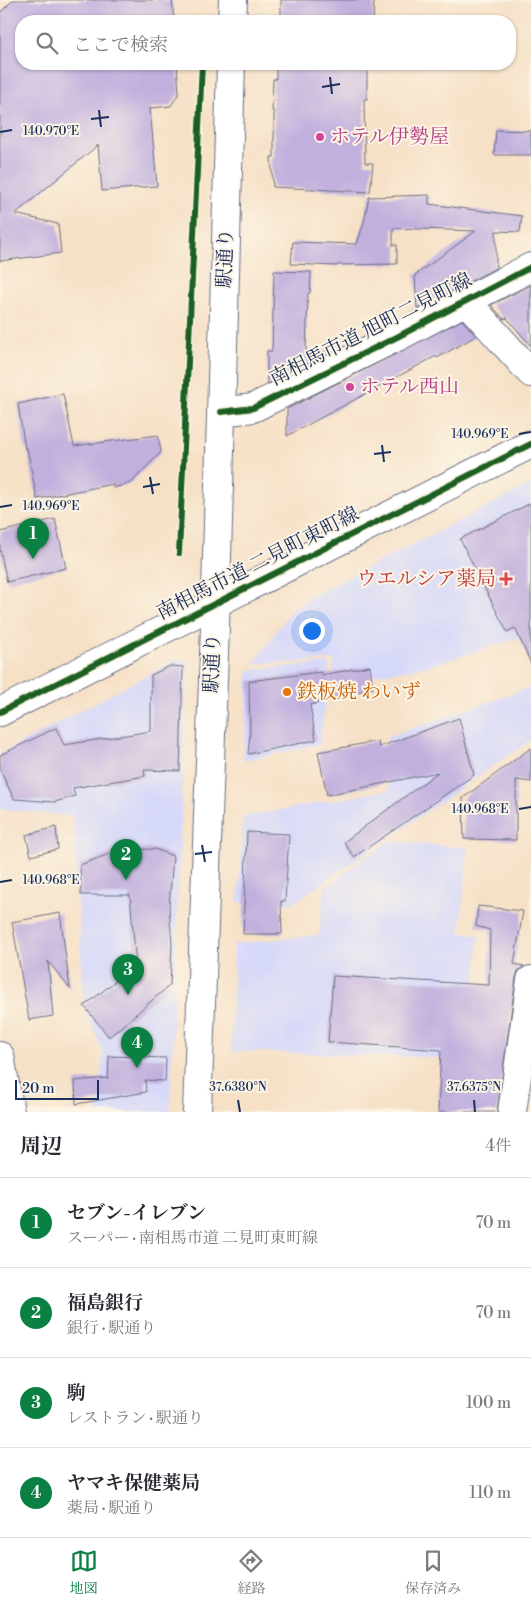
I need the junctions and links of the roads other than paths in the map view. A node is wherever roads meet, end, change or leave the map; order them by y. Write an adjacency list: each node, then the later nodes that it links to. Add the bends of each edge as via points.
1 (233, 0): 2 (street)
2 (232, 15)
3 (231, 70): 7 (street, 駅通り)
4 (531, 268): 5 (street, 南相馬市道 旭町二見町線)
5 (466, 301): 6 (street); 7 (street, 南相馬市道 旭町二見町線, via 253,408)
6 (531, 374)
7 (221, 412): 9 (street, 駅通り)
8 (531, 444): 9 (street, 南相馬市道 二見町東町線)
9 (214, 605): 10 (street, 南相馬市道 二見町東町線); 14 (street, 駅通り)
10 (0, 712)
11 (531, 980): 15 (street)
12 (0, 1056): 13 (street)
13 (10, 1112)
14 (197, 1112)
15 (512, 1112)

